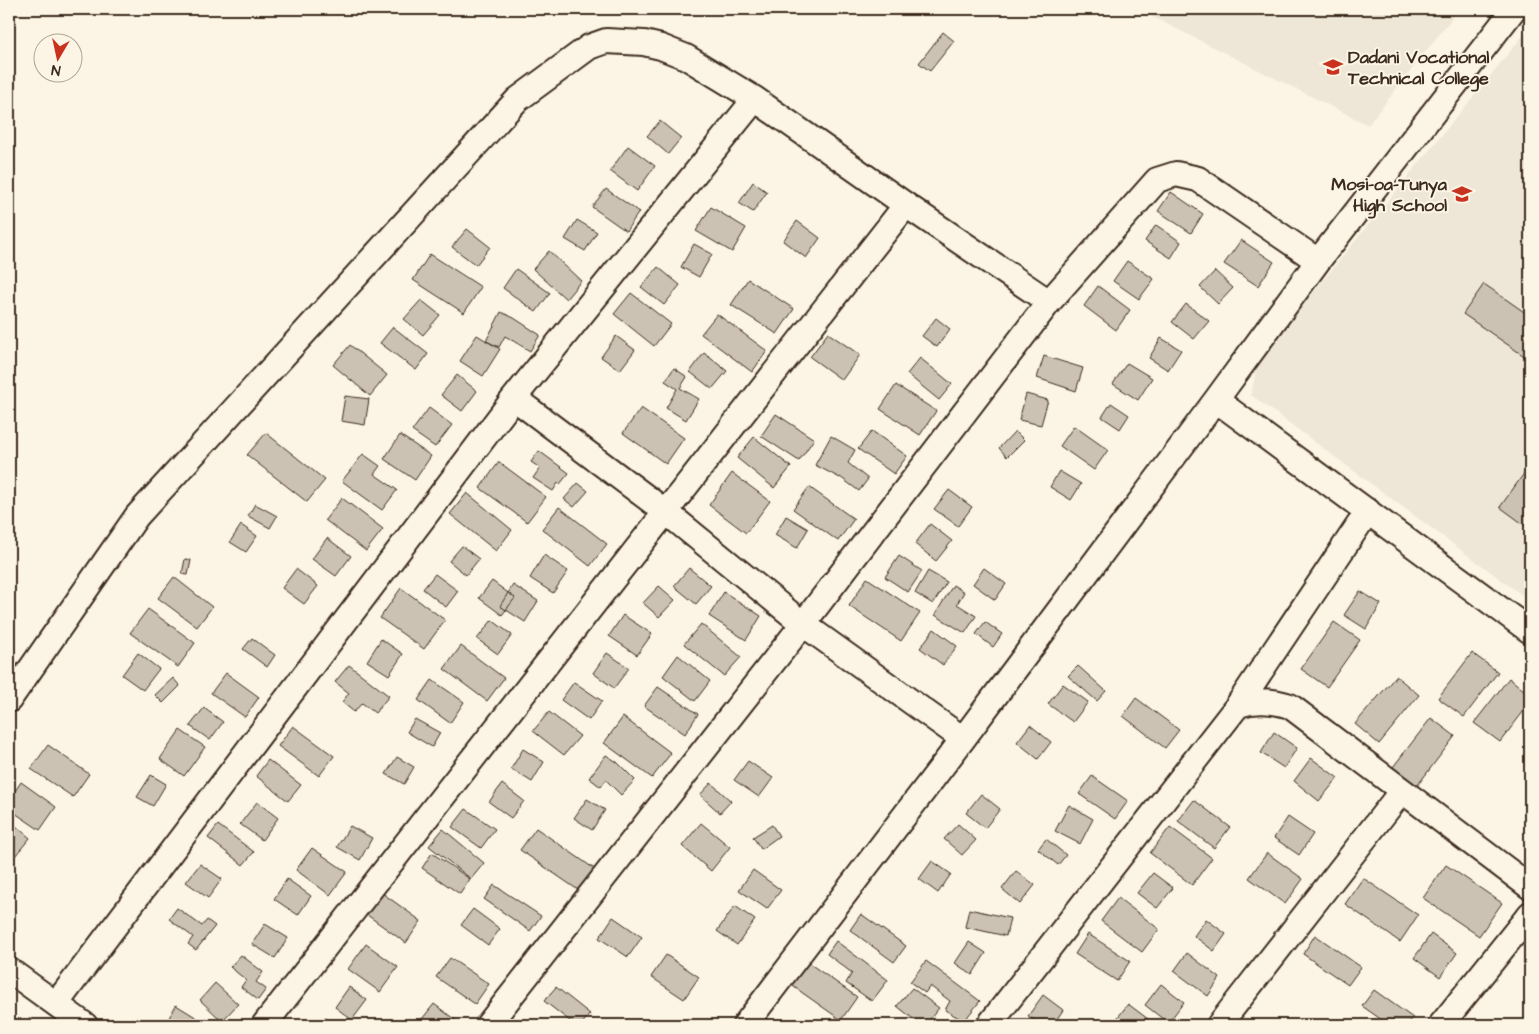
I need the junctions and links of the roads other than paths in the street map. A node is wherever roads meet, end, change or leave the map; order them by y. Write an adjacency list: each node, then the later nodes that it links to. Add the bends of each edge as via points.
1 (1514, 9): 4 (street)
2 (756, 100): 3 (street); 6 (street); 12 (street, via 677,53 644,43 606,42 589,47 518,100 137,516)
3 (906, 205): 5 (street); 9 (street)
4 (1318, 261): 5 (street, via 1198,179 1176,174 1157,180); 7 (street)
5 (1049, 302): 10 (street)
6 (514, 398): 9 (street); 19 (street)
7 (1216, 400): 8 (street); 14 (street)
8 (1368, 511): 11 (street); 13 (street)
9 (666, 512): 10 (street); 22 (street)
10 (803, 624): 14 (street); 23 (street)
11 (1530, 631)
12 (9, 700)
13 (1238, 704): 15 (street, via 1263,701 1290,706); 24 (street)
14 (963, 739): 20 (street)
15 (1402, 792): 16 (street); 25 (street)
16 (1530, 887)
17 (1530, 914): 26 (street)
18 (9, 970): 19 (street)
19 (56, 1004): 21 (street)
20 (755, 1022)
21 (85, 1025)
22 (264, 1025)
23 (488, 1025)
24 (989, 1025)
25 (1219, 1025)
26 (1441, 1025)

